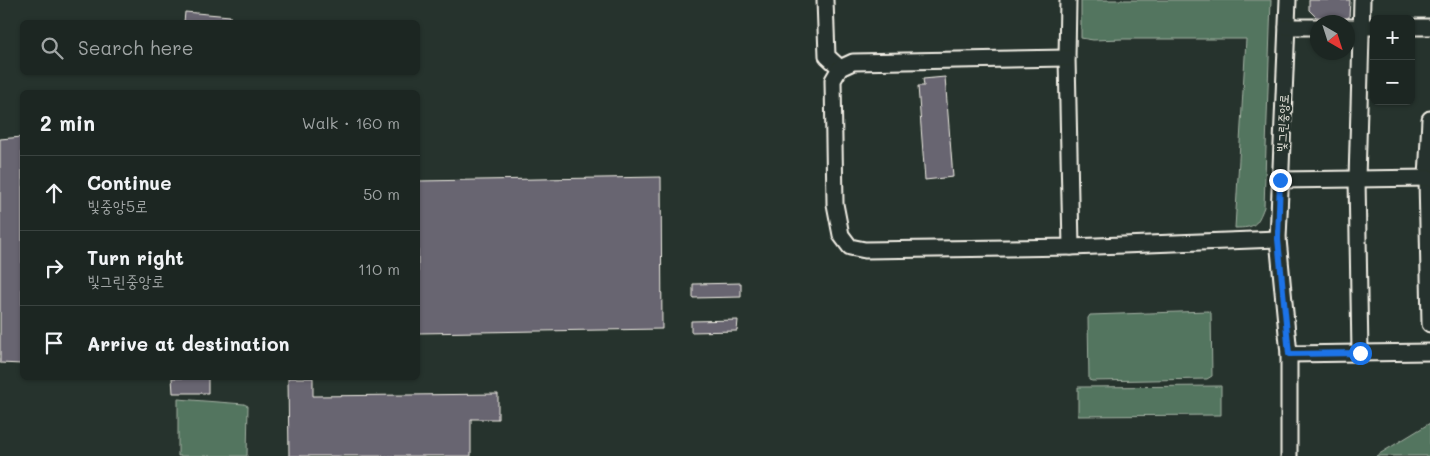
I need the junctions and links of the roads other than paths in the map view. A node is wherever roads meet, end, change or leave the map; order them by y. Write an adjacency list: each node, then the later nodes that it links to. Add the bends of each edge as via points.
1 (825, 0): 11 (street, via 827,56)
2 (1068, 0): 10 (street)
3 (1288, 0): 5 (street, 빛그린중앙로)
4 (1362, 0): 7 (street)
5 (1287, 27): 6 (street); 15 (street, 빛그린중앙로)
6 (1310, 27)
7 (1361, 27): 14 (street)
8 (1415, 27): 9 (street)
9 (1430, 27)
10 (1067, 58): 11 (street, via 853,62); 17 (street)
11 (840, 68): 17 (street, via 833,80 835,204 842,235 850,247 865,250)
12 (1430, 119): 13 (street)
13 (1429, 178): 14 (street); 18 (street)
14 (1356, 179): 15 (street); 20 (street)
15 (1280, 180): 16 (street, 빛그린중앙로)
16 (1278, 239): 17 (street); 21 (street, 빛그린중앙로)
17 (1071, 247)
18 (1430, 324)
19 (1430, 352): 20 (street)
20 (1360, 353): 21 (street)
21 (1289, 354): 22 (street, 빛그린중앙로)
22 (1289, 456)

